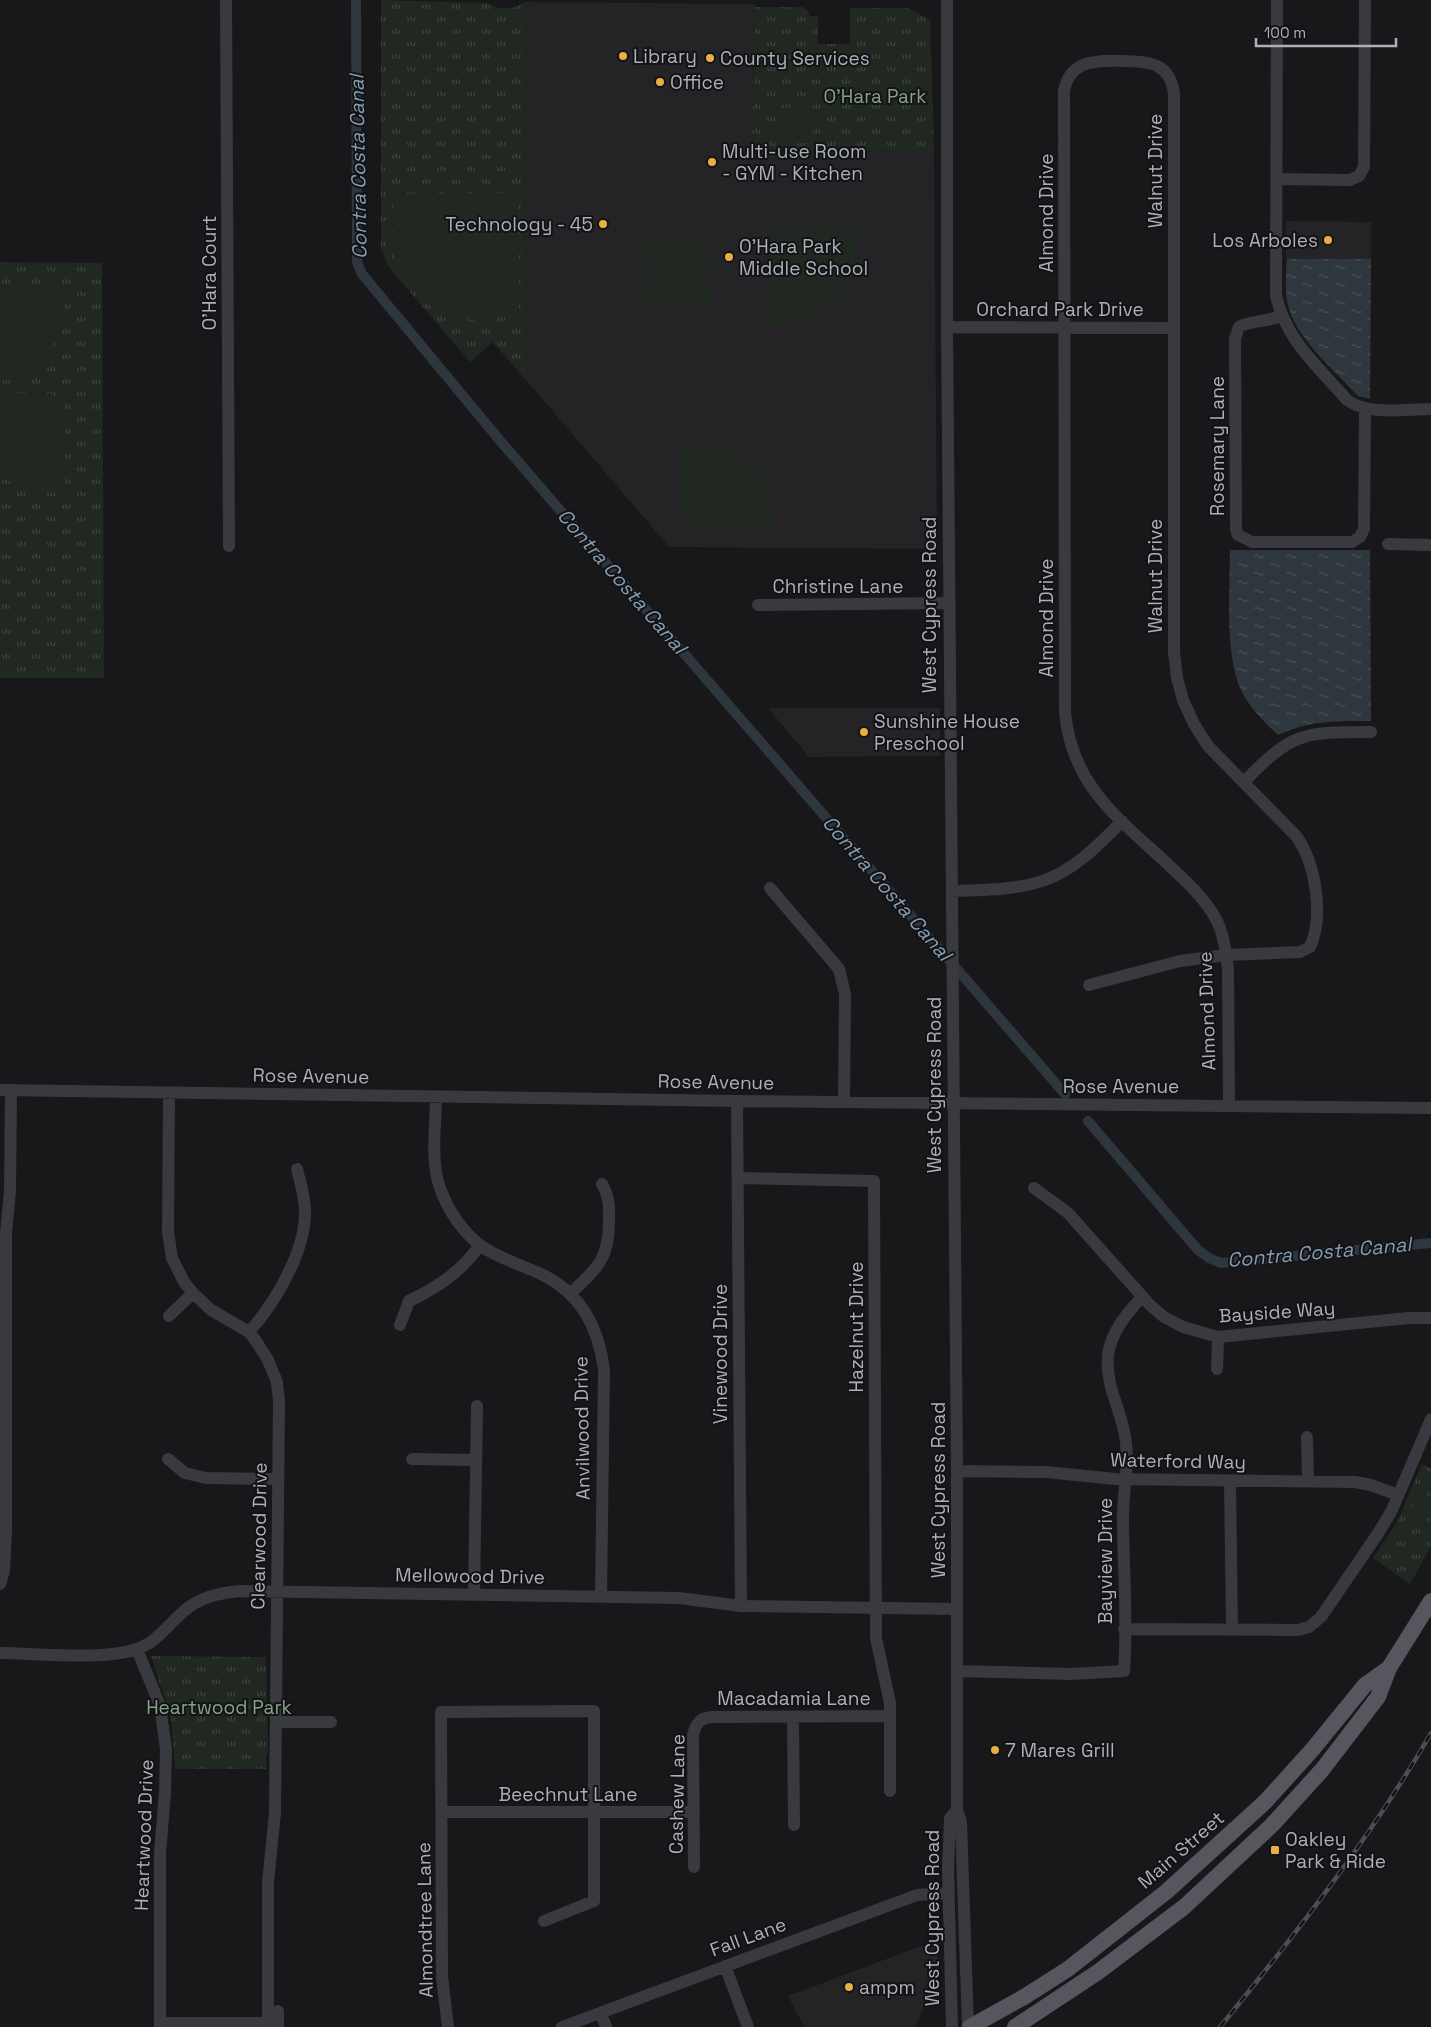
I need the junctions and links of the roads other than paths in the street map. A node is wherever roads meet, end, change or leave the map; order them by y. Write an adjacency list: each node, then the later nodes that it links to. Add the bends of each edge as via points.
1 (226, 0): 15 (street, O'Hara Court)
2 (947, 0): 8 (street, West Cypress Road)
3 (1277, 0): 6 (street)
4 (1365, 0): 6 (street, via 1364,167 1359,176 1350,180)
5 (1167, 73): 9 (street, Almond Drive, via 1144,62 1090,62 1071,74 1064,91); 10 (street, Walnut Drive, via 1174,93)
6 (1277, 179): 7 (street, via 1276,296)
7 (1281, 316): 11 (street, via 1290,335 1348,400); 11 (street, Rosemary Lane, via 1245,323 1239,327 1235,339 1238,535 1252,542 1352,542 1360,537 1364,529)
8 (947, 327): 9 (street, Orchard Park Drive); 16 (street, West Cypress Road)
9 (1065, 327): 10 (street, Orchard Park Drive); 20 (street, Almond Drive, via 1067,735 1083,777)
10 (1174, 328): 19 (street, Walnut Drive, via 1174,652 1177,678 1183,700 1208,746)
11 (1365, 409): 12 (street)
12 (1431, 409)
13 (1388, 544): 14 (street)
14 (1431, 545)
15 (229, 546)
16 (948, 604): 17 (street, Christine Lane); 22 (street, West Cypress Road)
17 (758, 605)
18 (1370, 732): 19 (street, via 1313,733 1295,739 1279,748)
19 (1244, 782): 23 (street, Walnut Drive, via 1306,850 1315,882 1316,926 1310,947 1300,952)
20 (1122, 821): 22 (street, via 1080,862 1041,882 1005,890); 23 (street, Almond Drive, via 1197,891 1218,923)
21 (770, 888): 29 (street, via 839,969 845,994)
22 (952, 891): 30 (street, West Cypress Road)
23 (1226, 955): 24 (street, Walnut Drive, via 1160,965); 31 (street, Almond Drive)
24 (1089, 985)
25 (5, 1090): 26 (street, Rose Avenue); 59 (street, via 10,1192 6,1251 6,1531 4,1571)
26 (169, 1094): 27 (street, Rose Avenue); 38 (street, Clearwood Drive, via 168,1232 172,1258)
27 (436, 1097): 28 (street, Rose Avenue); 37 (street, Anvilwood Drive, via 435,1159 439,1186 451,1214)
28 (738, 1101): 29 (street, Rose Avenue); 34 (street, Vinewood Drive)
29 (844, 1102): 30 (street, Rose Avenue)
30 (953, 1103): 31 (street, Rose Avenue); 53 (street, West Cypress Road)
31 (1229, 1106): 32 (street, Rose Avenue)
32 (1431, 1108)
33 (297, 1169): 44 (street, via 305,1210 297,1252 272,1304)
34 (738, 1178): 64 (street, Vinewood Drive); 65 (street, Hazelnut Drive, via 874,1181)
35 (602, 1184): 39 (street, via 609,1198 609,1241 600,1263)
36 (1034, 1188): 40 (street, Bayside Way, via 1068,1213)
37 (480, 1245): 39 (street, Anvilwood Drive, via 496,1256 544,1276); 43 (street, via 459,1271 409,1301)
38 (193, 1294): 41 (street); 44 (street, Clearwood Drive, via 211,1310)
39 (570, 1294): 62 (street, Anvilwood Drive, via 580,1304 597,1333 604,1370)
40 (1142, 1297): 45 (street, Bayside Way, via 1164,1317 1183,1327); 55 (street, Bayview Drive, via 1123,1319 1108,1353 1110,1389 1123,1423 1126,1445)
41 (169, 1316)
42 (1431, 1318): 45 (street, Bayside Way)
43 (400, 1325)
44 (249, 1332): 54 (street, Clearwood Drive, via 268,1360 276,1382 279,1402)
45 (1218, 1337): 46 (street)
46 (1216, 1369)
47 (477, 1406): 52 (street)
48 (1431, 1418): 58 (street)
49 (1307, 1437): 57 (street)
50 (168, 1459): 54 (street, via 185,1473 206,1478)
51 (412, 1459): 52 (street)
52 (476, 1460): 61 (street)
53 (957, 1471): 55 (street, Waterford Way, via 1046,1472); 66 (street, West Cypress Road)
54 (278, 1479): 60 (street, Clearwood Drive)
55 (1125, 1479): 56 (street, Waterford Way); 67 (street, Bayview Drive)
56 (1230, 1480): 57 (street, Waterford Way); 68 (street)
57 (1308, 1481): 58 (street, Waterford Way, via 1355,1482)
58 (1398, 1494): 68 (street, via 1379,1532 1321,1617 1309,1627 1298,1630)
59 (0, 1584)
60 (277, 1592): 61 (street, Mellowood Drive); 69 (street, Mellowood Drive, via 221,1593 203,1599 184,1611 160,1636); 75 (street, Clearwood Drive)
61 (474, 1595): 62 (street, Mellowood Drive)
62 (601, 1597): 64 (street, Mellowood Drive, via 679,1598)
63 (1431, 1601): 71 (main road, Main Street)
64 (741, 1606): 65 (street, Mellowood Drive)
65 (876, 1608): 66 (street, Mellowood Drive); 73 (street, via 876,1638 888,1685)
66 (958, 1609): 72 (street, West Cypress Road)
67 (1124, 1629): 68 (street); 72 (street, Bayview Drive, via 1122,1673)
68 (1232, 1629)
69 (136, 1649): 70 (street, Mellowood Drive, via 107,1654); 90 (street, Heartwood Drive, via 160,1706 166,1749 166,1793 160,1854)
70 (0, 1653)
71 (1389, 1668): 97 (main road, Main Street, via 1365,1685 1265,1802 1166,1892 1068,1969); 98 (main road, Main Street, via 1378,1697 1343,1744 1256,1842 1184,1907 1098,1972)
72 (956, 1671): 79 (street, West Cypress Road)
73 (890, 1716): 74 (street, Macadamia Lane); 78 (street)
74 (793, 1717): 77 (street, Macadamia Lane, via 712,1717); 83 (street)
75 (276, 1722): 76 (street); 91 (street, Clearwood Drive, via 275,1812 268,1882)
76 (331, 1722)
77 (698, 1722): 81 (street, Cashew Lane, via 693,1735)
78 (890, 1791)
79 (957, 1810): 85 (street, West Cypress Road, via 950,1818); 97 (street, West Cypress Road, via 961,1822)
80 (442, 1812): 82 (street, Beechnut Lane); 82 (street, Almondtree Lane, via 441,1712 594,1711); 92 (street, Almondtree Lane, via 442,1977)
81 (694, 1812): 82 (street, Beechnut Lane); 84 (street, Cashew Lane)
82 (594, 1813): 86 (street, via 594,1901)
83 (794, 1825)
84 (694, 1867)
85 (948, 1893): 87 (street, Fall Lane, via 917,1895); 96 (street, West Cypress Road)
86 (544, 1921)
87 (725, 1966): 89 (street, Fall Lane); 95 (street)
88 (278, 2011): 91 (street)
89 (601, 2013): 93 (street, Fall Lane); 94 (street)
90 (160, 2025): 91 (street)
91 (273, 2025)
92 (448, 2027)
93 (562, 2027)
94 (606, 2027)
95 (748, 2027)
96 (952, 2027)
97 (969, 2027)
98 (1015, 2027)

